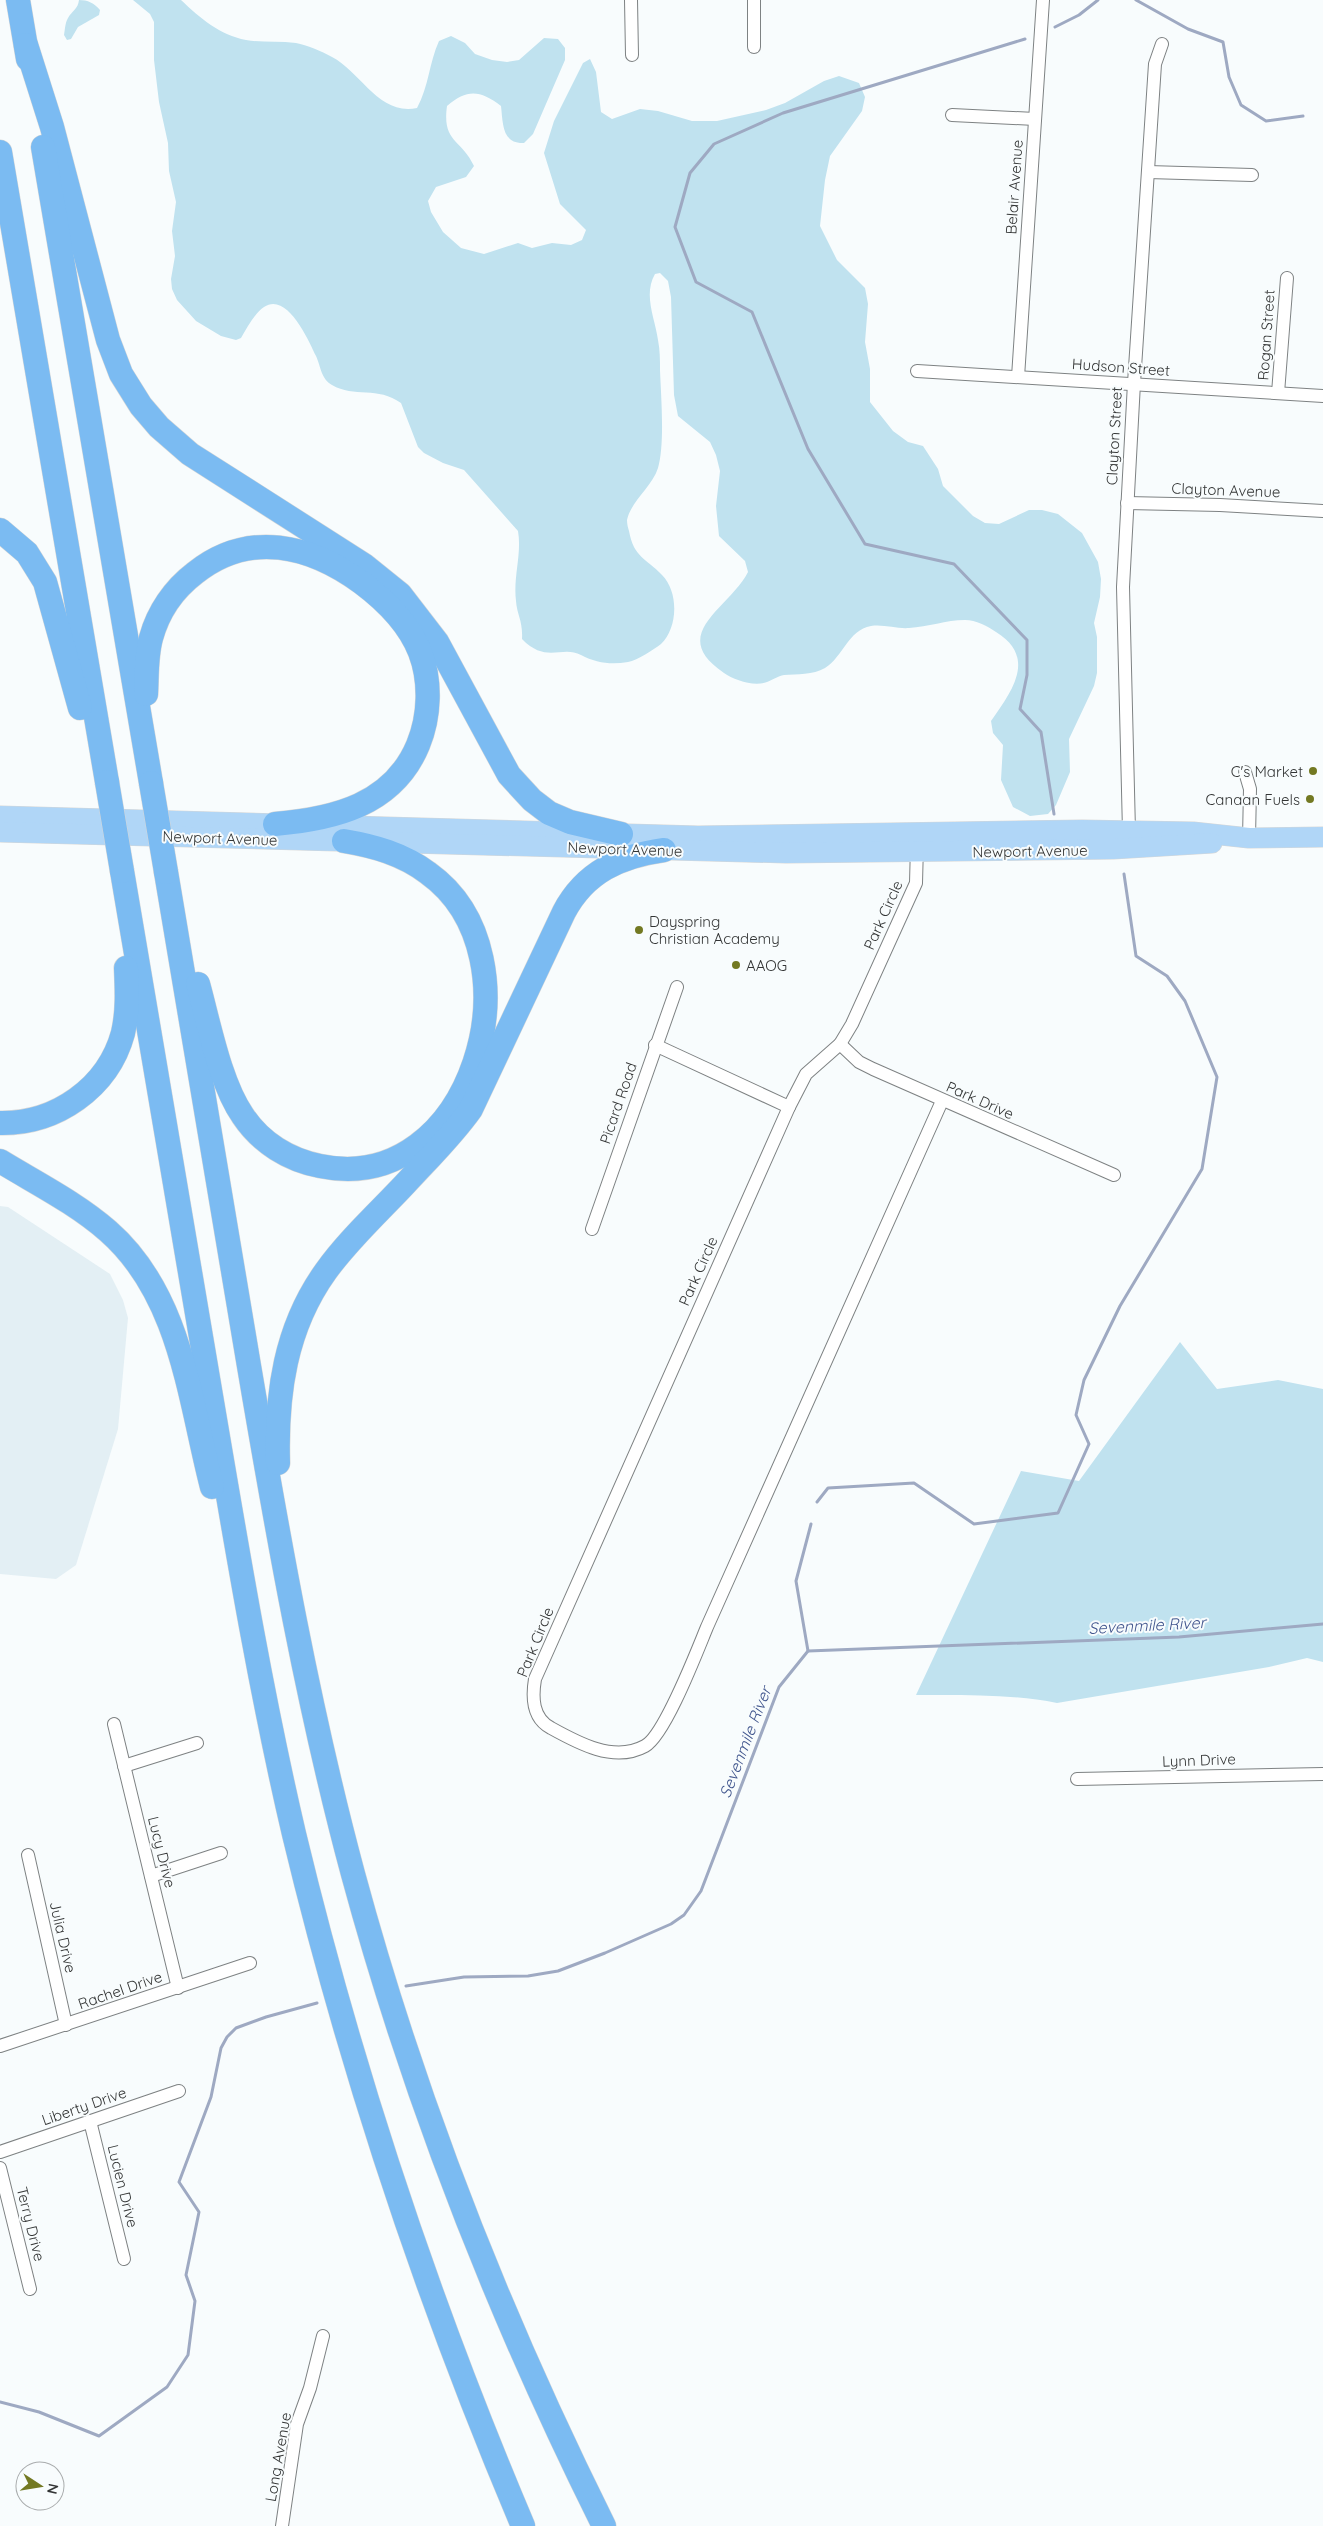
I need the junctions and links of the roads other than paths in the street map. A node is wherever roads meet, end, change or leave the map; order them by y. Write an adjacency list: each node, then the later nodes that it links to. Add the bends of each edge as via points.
1 (18, 0): 6 (highway)
2 (631, 0): 8 (street)
3 (754, 0): 7 (street)
4 (1044, 0): 10 (street, Belair Avenue)
5 (1162, 44): 12 (street, Clayton Street, via 1155,64)
6 (26, 45): 23 (highway); 30 (highway, via 52,127 108,340 121,374 141,406 190,454 364,565 400,594 437,642 509,775 532,800 570,822)
7 (754, 46)
8 (632, 55)
9 (952, 115): 10 (street)
10 (1035, 119): 16 (street, Belair Avenue)
11 (0, 152): 25 (highway)
12 (1148, 172): 13 (street); 17 (street, Clayton Street)
13 (1252, 176)
14 (1287, 278): 18 (street, Rogan Street)
15 (917, 371): 16 (street, Hudson Street)
16 (1018, 376): 17 (street, Hudson Street)
17 (1134, 383): 18 (street, Hudson Street); 20 (street, Clayton Street)
18 (1278, 393): 19 (street, Hudson Street)
19 (1323, 396)
20 (1127, 503): 21 (street, Clayton Avenue); 28 (street, Clayton Street, via 1122,608)
21 (1323, 511)
22 (0, 530): 25 (highway, via 27,553 46,582 81,709)
23 (144, 744): 27 (highway, via 150,639 165,606 189,577 220,557 260,547 298,550 342,569 382,600 415,642 427,687 423,732 404,771 378,796 336,815); 36 (highway, bridge)
24 (1245, 772): 32 (street, via 1250,789)
25 (107, 782): 37 (highway, bridge)
26 (0, 816): 27 (main road, Newport Avenue)
27 (275, 824): 30 (main road, Newport Avenue)
28 (1129, 831): 32 (main road, Newport Avenue, via 1193,832); 34 (main road, Newport Avenue)
29 (0, 832): 33 (main road, Newport Avenue)
30 (621, 834): 34 (main road, Newport Avenue)
31 (1323, 837): 32 (main road, Newport Avenue)
32 (1249, 838): 34 (main road, Newport Avenue, via 1152,848)
33 (344, 841): 35 (main road, Newport Avenue); 36 (highway, via 402,857 443,886 470,926 485,981 484,1034 465,1086 445,1117 425,1138 386,1161 351,1168 313,1165 278,1150 248,1123 229,1091)
34 (917, 842): 35 (main road, Newport Avenue, via 854,854); 39 (street, Park Circle, via 918,872 912,892)
35 (664, 850): 47 (highway, via 618,861 595,873 578,890 564,912 471,1109 340,1254 311,1294 291,1340 280,1390 277,1436)
36 (172, 908): 47 (highway)
37 (129, 914): 43 (highway, via 126,1013 120,1040 107,1068 89,1090 61,1109 37,1118); 48 (highway)
38 (677, 987): 40 (street, Picard Road)
39 (840, 1044): 41 (street, Park Drive, via 859,1062); 42 (street, Park Circle, via 806,1074)
40 (655, 1045): 42 (street); 46 (street, Picard Road)
41 (942, 1100): 42 (street, Park Circle, via 657,1735 646,1746 631,1752 614,1753 592,1748 548,1727 538,1717 532,1694 535,1679); 45 (street, Park Drive)
42 (789, 1107)
43 (0, 1123)
44 (0, 1160): 48 (highway, via 101,1225 132,1256 155,1289 173,1333 212,1487)
45 (1114, 1175)
46 (592, 1229)
47 (279, 1542): 70 (highway, via 324,1759 364,1912 398,2024 449,2171 492,2280)
48 (242, 1579): 69 (highway, via 292,1824 354,2058 392,2180 440,2316)
49 (114, 1724): 51 (street, Lucy Drive)
50 (197, 1743): 51 (street)
51 (124, 1766): 56 (street, Lucy Drive)
52 (1323, 1774): 53 (street, Lynn Drive)
53 (1077, 1778)
54 (220, 1852): 56 (street)
55 (28, 1855): 59 (street, Julia Drive)
56 (151, 1876): 58 (street, Lucy Drive)
57 (250, 1963): 58 (street, Rachel Drive)
58 (178, 1988): 59 (street, Rachel Drive)
59 (66, 2025): 60 (street, Rachel Drive)
60 (0, 2046)
61 (179, 2090): 62 (street, Liberty Drive)
62 (90, 2121): 63 (street, Liberty Drive); 65 (street, Lucien Drive)
63 (0, 2152)
64 (0, 2168): 66 (street, Terry Drive)
65 (124, 2259)
66 (30, 2289)
67 (323, 2336): 68 (street, Long Avenue, via 297,2424)
68 (282, 2526)
69 (523, 2526)
70 (604, 2526)

